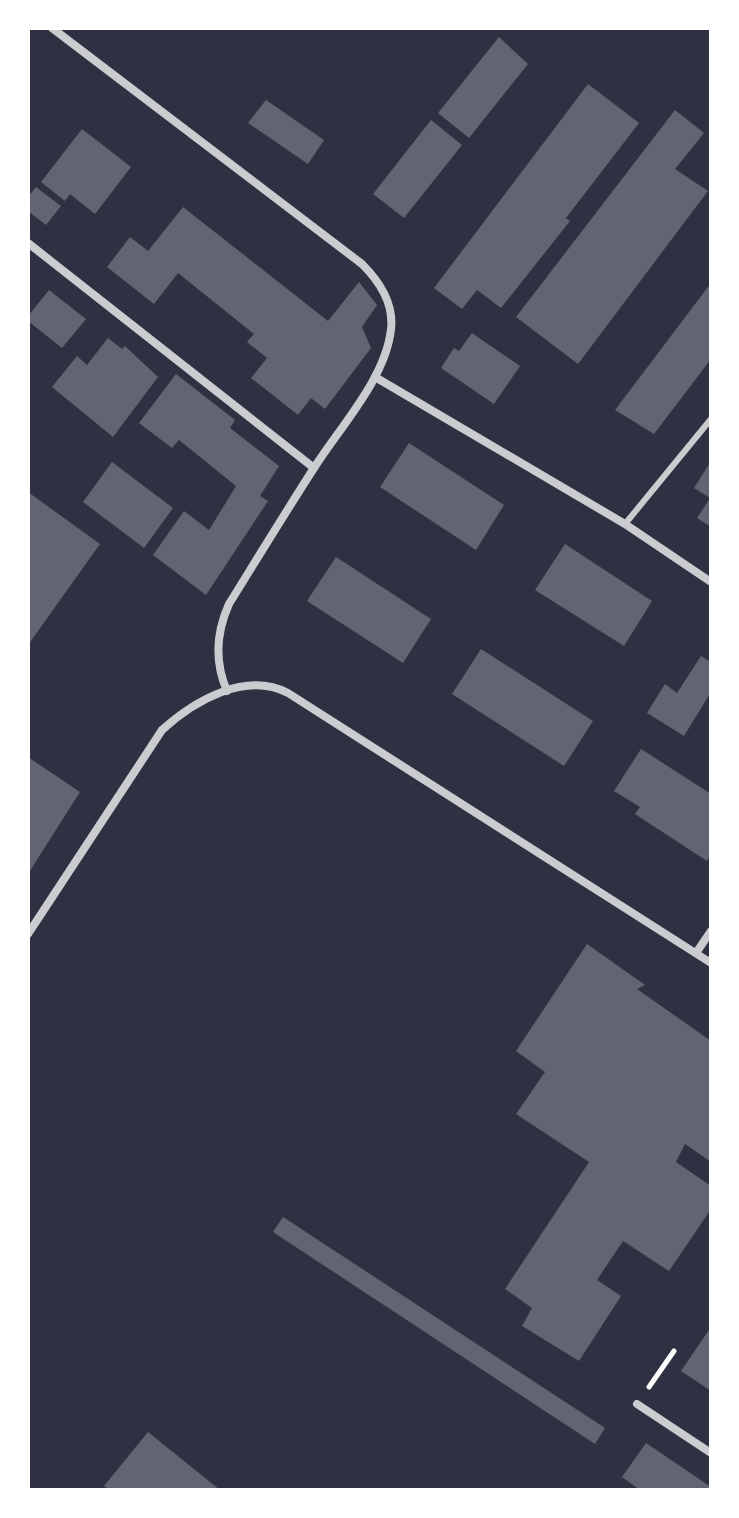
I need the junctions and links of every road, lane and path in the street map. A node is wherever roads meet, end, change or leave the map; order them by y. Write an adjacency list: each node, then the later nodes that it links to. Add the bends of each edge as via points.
1 (52, 28): 3 (street, via 378,281 392,326)
2 (28, 243): 5 (street)
3 (375, 377): 5 (street); 6 (street)
4 (711, 419): 6 (lane)
5 (314, 468): 8 (street, via 221,623 218,658)
6 (625, 524): 7 (street)
7 (711, 582)
8 (227, 691): 10 (street, via 178,715 162,730); 11 (street, via 258,685 288,693)
9 (711, 931): 11 (street)
10 (28, 934)
11 (696, 953): 12 (street)
12 (711, 963)
13 (674, 1351): 14 (path)
14 (637, 1404): 15 (street)
15 (711, 1453)

